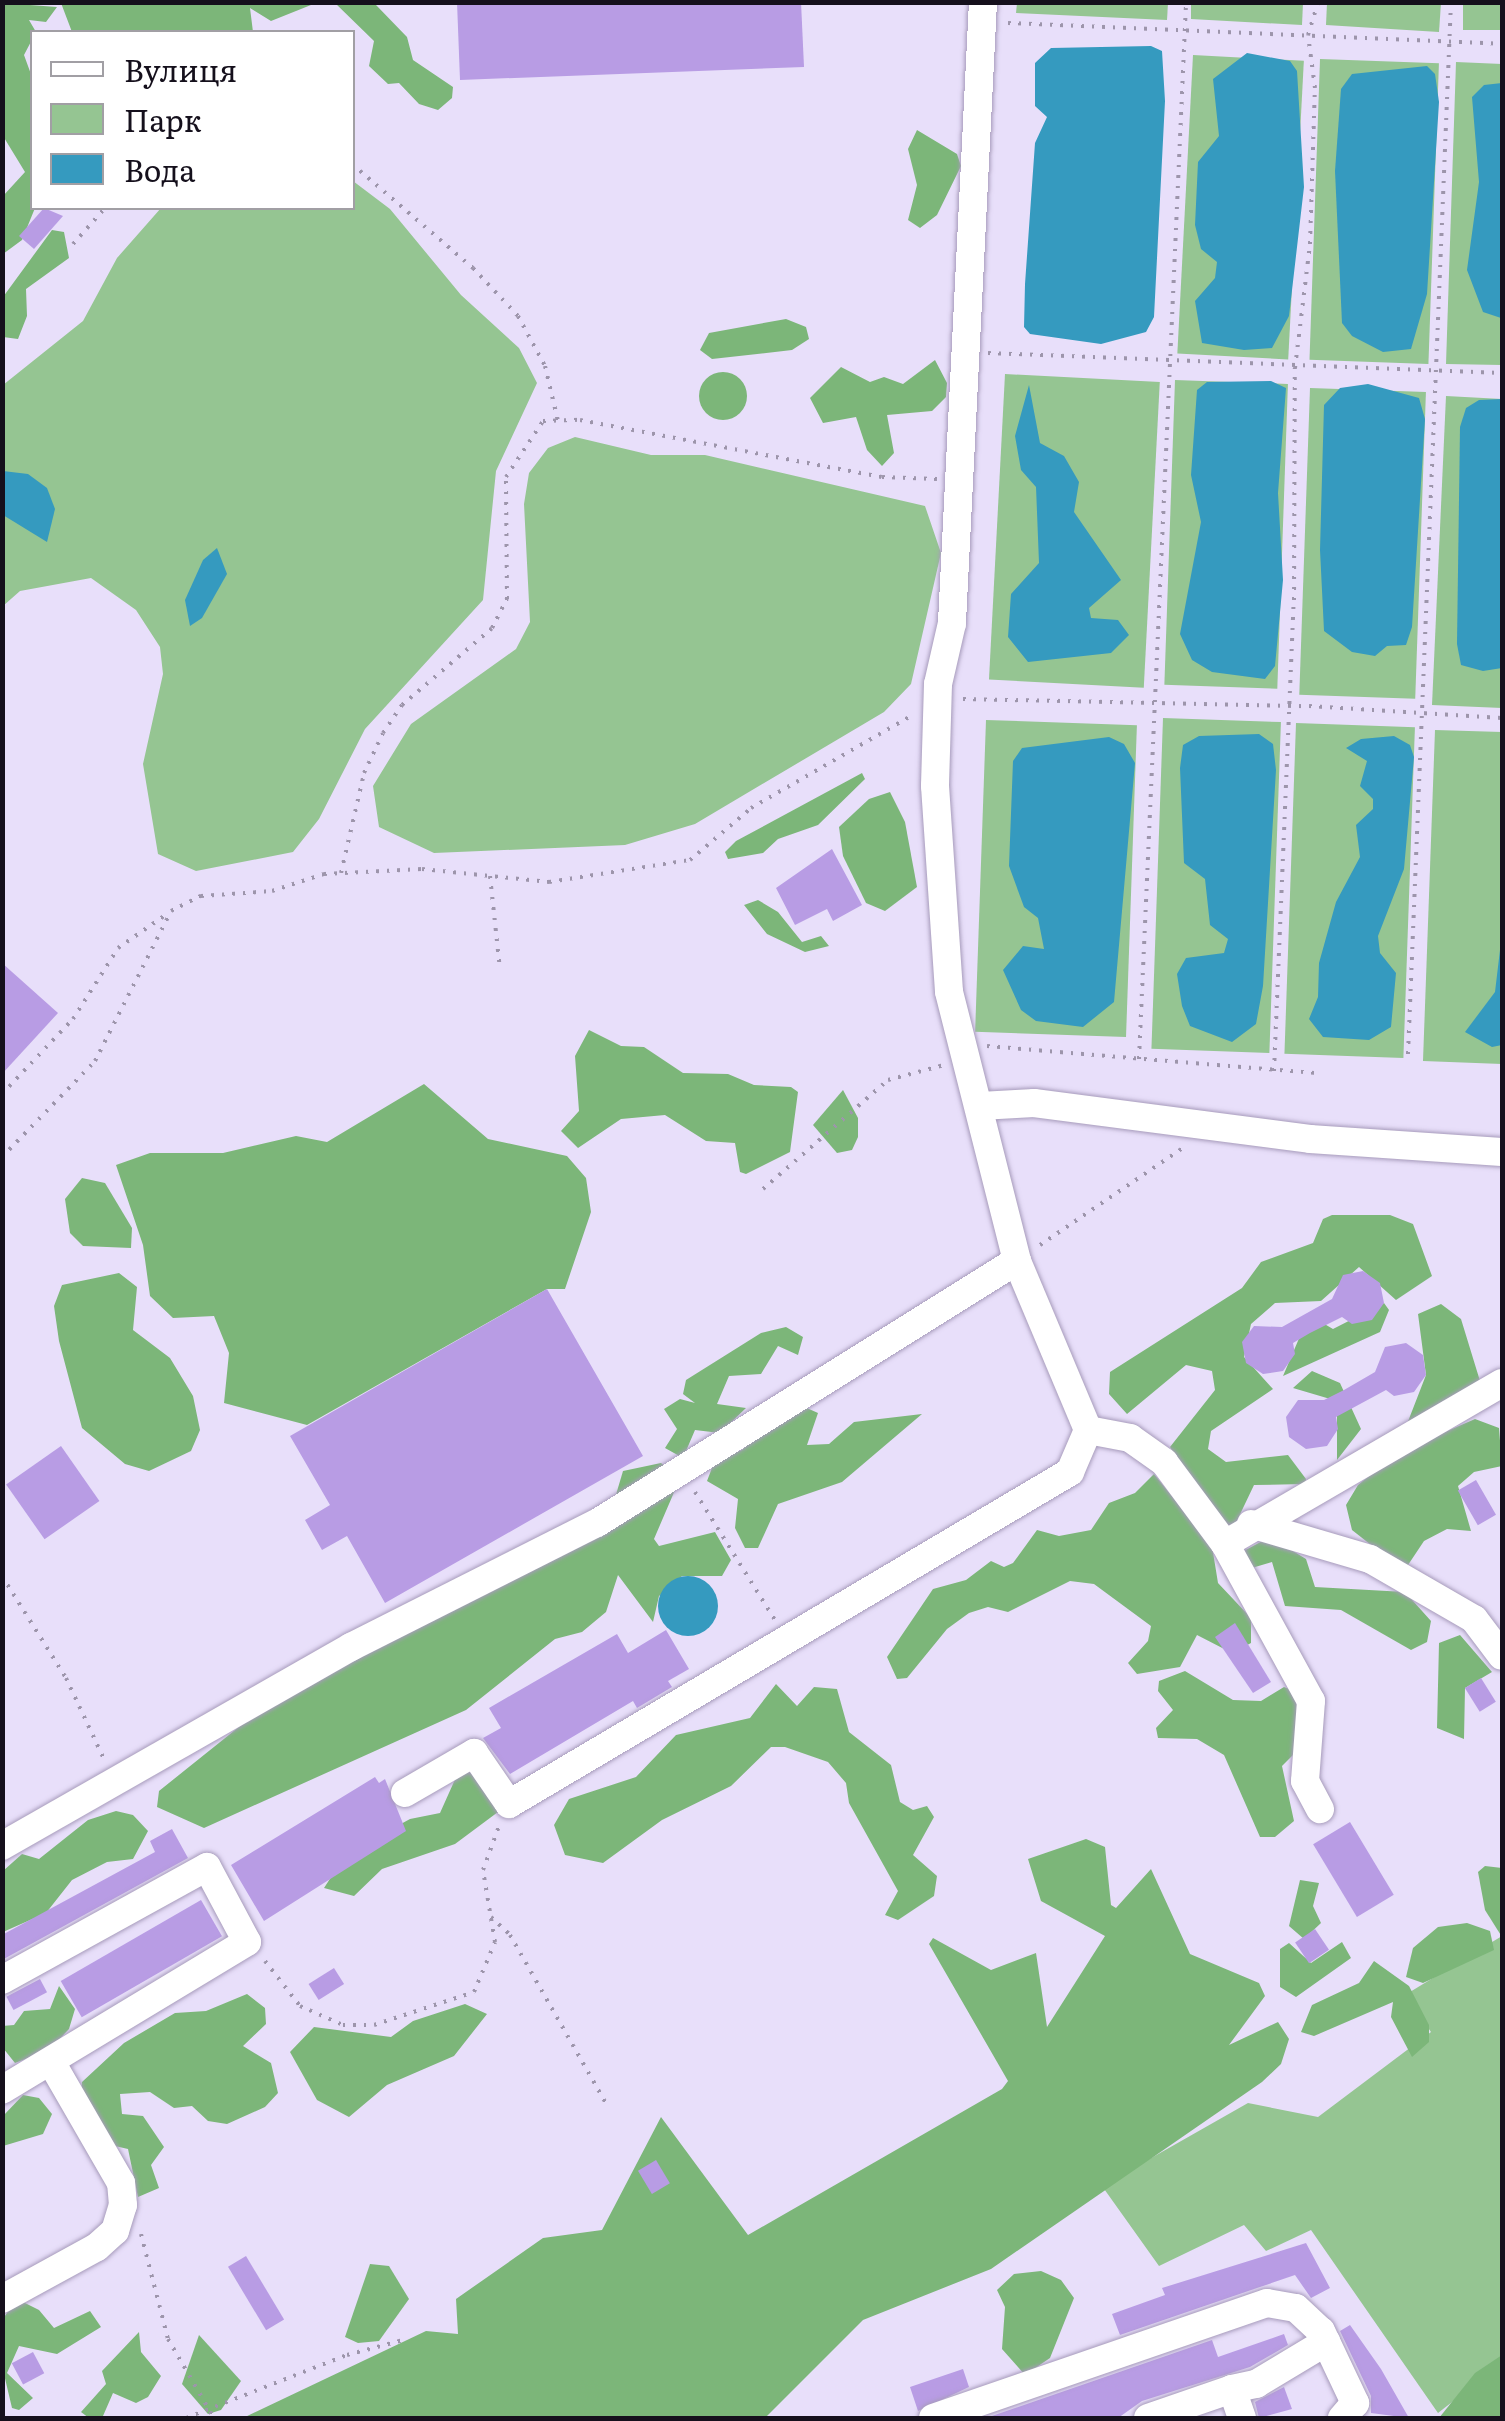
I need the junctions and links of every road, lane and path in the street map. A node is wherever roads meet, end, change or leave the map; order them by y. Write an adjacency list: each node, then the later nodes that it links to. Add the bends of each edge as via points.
1 (1186, 2): 5 (path)
2 (1318, 2): 6 (path)
3 (1451, 2): 7 (path)
4 (982, 13): 5 (path); 12 (street)
5 (1184, 28): 6 (path); 13 (path)
6 (1308, 35): 7 (path); 14 (path, via 1315,88 1310,244)
7 (1448, 41): 8 (path); 15 (path)
8 (1502, 44)
9 (355, 167): 17 (path, via 518,316 545,366)
10 (103, 210): 11 (path)
11 (73, 244)
12 (966, 352): 13 (path); 18 (street)
13 (1169, 361): 14 (path); 20 (path)
14 (1295, 368): 15 (path); 21 (path)
15 (1438, 370): 16 (path); 22 (path)
16 (1502, 373)
17 (558, 421): 18 (path, via 664,433 882,476); 24 (path, via 543,421 506,478 507,599 492,628 402,706 384,733 364,773)
18 (960, 480): 19 (street, via 952,623)
19 (938, 699): 20 (path); 25 (path, via 751,808 690,860 549,882); 28 (street, via 935,786 949,992)
20 (1156, 703): 21 (path); 30 (path)
21 (1289, 706): 22 (path); 31 (path)
22 (1422, 713): 23 (path); 29 (path)
23 (1502, 718)
24 (341, 873): 25 (path, via 422,869); 26 (path, via 272,891 201,896)
25 (490, 876): 27 (path)
26 (171, 911): 33 (path, via 118,948 73,1019); 37 (path, via 95,1061)
27 (500, 969)
28 (966, 1053): 30 (path); 34 (street); 38 (path, via 888,1080)
29 (1408, 1054)
30 (1139, 1059): 31 (path)
31 (1274, 1070): 32 (path)
32 (1316, 1074)
33 (2, 1094)
34 (980, 1106): 35 (street, via 1034,1103); 39 (street)
35 (1214, 1126): 36 (street); 39 (path)
36 (1502, 1152)
37 (2, 1157)
38 (763, 1189)
39 (1016, 1261): 41 (street); 42 (street)
40 (1502, 1384): 43 (street)
41 (1088, 1430): 44 (street, via 1130,1438 1164,1462); 46 (street, via 1070,1472)
42 (679, 1468): 46 (path); 48 (street, via 597,1523 350,1646)
43 (1251, 1524): 44 (street); 47 (street, via 1370,1559 1474,1619)
44 (1225, 1544): 51 (street, via 1312,1701 1305,1780)
45 (2, 1576): 48 (path, via 66,1678 85,1730)
46 (788, 1641): 50 (street)
47 (1502, 1656)
48 (118, 1780): 52 (street)
49 (405, 1792): 50 (street, via 474,1753)
50 (509, 1804): 53 (path, via 482,1870)
51 (1320, 1809)
52 (2, 1846)
53 (487, 1914): 54 (path, via 495,1942 474,1992 374,2024 343,2026 300,2006); 58 (path, via 510,1935)
54 (247, 1942): 55 (street, via 207,1866); 56 (street)
55 (2, 1980)
56 (50, 2062): 57 (street); 59 (street, via 120,2182)
57 (2, 2090)
58 (606, 2103)
59 (123, 2205): 60 (street, via 115,2230 96,2247); 64 (path, via 139,2226 168,2339)
60 (2, 2299)
61 (407, 2339): 64 (path, via 346,2355)
62 (1326, 2342): 63 (street, via 1256,2384); 67 (street, via 1296,2308 1248,2306 1197,2331); 70 (street, via 1355,2403)
63 (1232, 2389): 68 (street); 69 (street)
64 (210, 2410): 65 (path); 66 (path)
65 (186, 2418)
66 (214, 2418)
67 (933, 2418)
68 (1148, 2418)
69 (1242, 2418)
70 (1342, 2418)

